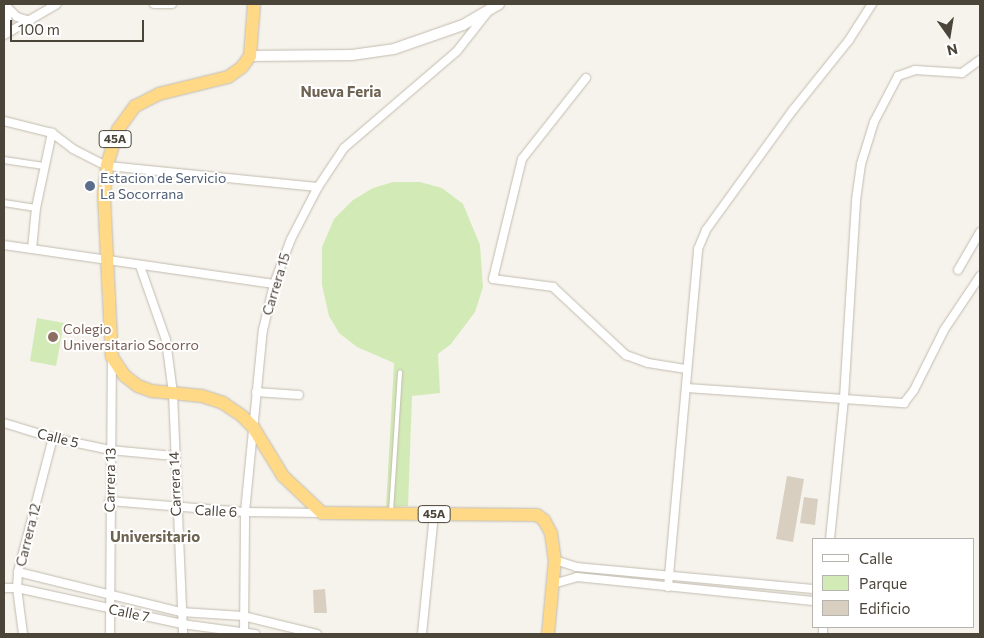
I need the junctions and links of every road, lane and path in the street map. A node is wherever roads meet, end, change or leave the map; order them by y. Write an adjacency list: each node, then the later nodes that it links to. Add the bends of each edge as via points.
1 (57, 4): 9 (street)
2 (154, 4): 3 (street)
3 (172, 4)
4 (254, 4): 12 (highway)
5 (499, 4): 8 (street)
6 (872, 4): 32 (street, via 849,40 793,110 706,230 698,249)
7 (7, 6): 9 (street, via 17,17); 10 (street, via 8,24)
8 (489, 11): 12 (street, via 463,26 394,49 352,55); 20 (street, Carrera 15, via 457,51 344,148)
9 (30, 21): 11 (street)
10 (4, 31)
11 (4, 35)
12 (250, 56): 19 (highway, 45A, via 228,77 159,94 135,106 118,129)
13 (980, 60): 38 (street, via 962,73 920,70 898,76 874,122 856,200)
14 (586, 78): 32 (street, via 522,158 493,279 553,287 626,355 648,363)
15 (4, 121): 16 (street)
16 (52, 133): 18 (street); 19 (street, via 73,150)
17 (4, 160): 18 (street)
18 (44, 166): 22 (street)
19 (107, 166): 20 (street); 26 (highway, 45A, via 104,196)
20 (318, 187): 30 (street, Carrera 15, via 291,239)
21 (4, 203): 22 (street)
22 (36, 208): 25 (street)
23 (980, 232): 28 (street)
24 (4, 245): 25 (street)
25 (32, 249): 26 (street)
26 (108, 261): 27 (street); 31 (highway, 45A)
27 (140, 266): 30 (street); 36 (street, Carrera 14, via 166,340)
28 (958, 270)
29 (980, 276): 38 (street, via 944,330 914,390 904,403)
30 (274, 284): 35 (street, Carrera 15, via 263,330)
31 (112, 357): 36 (highway, via 138,386); 42 (street, Carrera 13)
32 (687, 369): 34 (street)
33 (400, 372): 48 (lane)
34 (686, 388): 38 (street); 53 (street)
35 (256, 392): 37 (street); 40 (street, Carrera 15)
36 (173, 393): 40 (highway, via 202,396 223,403); 43 (street, Carrera 14)
37 (299, 395)
38 (844, 398): 50 (street)
39 (4, 422): 41 (street, Calle 5)
40 (253, 427): 46 (street, Carrera 15); 47 (highway, via 282,476)
41 (53, 438): 42 (street, Calle 5); 52 (street, Carrera 12)
42 (110, 450): 43 (street, Calle 5); 44 (street, Carrera 13)
43 (174, 456): 45 (street, Carrera 14)
44 (109, 501): 45 (street, Calle 6); 59 (street, Carrera 13)
45 (175, 508): 46 (street, Calle 6); 62 (street, Carrera 14)
46 (245, 512): 47 (street, Calle 6); 63 (street, Carrera 15)
47 (322, 513): 48 (highway, 45A)
48 (391, 514): 49 (highway, 45A)
49 (434, 514): 51 (highway, 45A, via 537,516 544,520 551,533); 71 (street)
50 (830, 538)
51 (555, 560): 53 (street, via 576,566); 54 (highway, 45A)
52 (18, 572): 57 (street, Carrera 12); 59 (street)
53 (669, 575): 55 (street); 58 (street)
54 (552, 584): 55 (street, via 577,577); 72 (highway, 45A)
55 (668, 587): 60 (street)
56 (4, 588): 57 (street, Calle 7)
57 (17, 588): 61 (street, Calle 7); 66 (street, Carrera 12)
58 (812, 588)
59 (110, 594): 61 (street, Carrera 13); 62 (street)
60 (812, 601)
61 (110, 608): 64 (street, Calle 7); 67 (street, Carrera 13)
62 (181, 612): 63 (street); 64 (street, Carrera 14)
63 (243, 616): 65 (street, Carrera 15); 70 (street)
64 (182, 624): 65 (street, Calle 7); 68 (street, Carrera 14)
65 (244, 633): 69 (street, Calle 7)
66 (23, 634)
67 (110, 634)
68 (182, 634)
69 (254, 634)
70 (318, 634)
71 (422, 634)
72 (548, 634)

